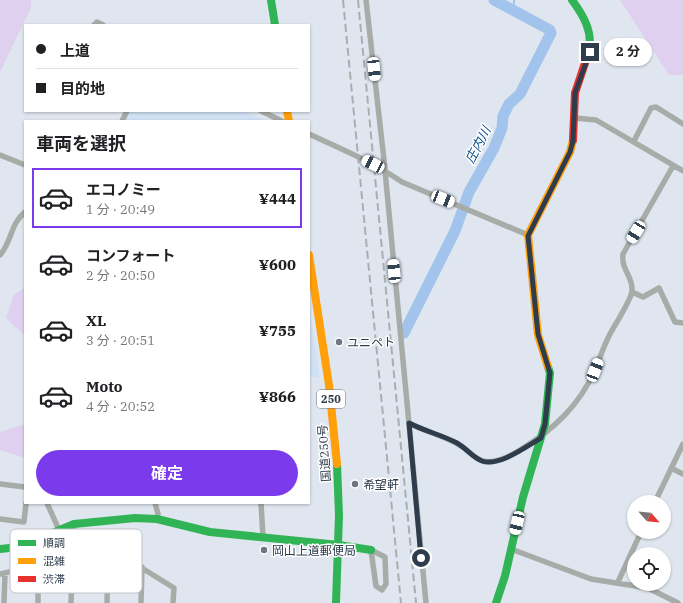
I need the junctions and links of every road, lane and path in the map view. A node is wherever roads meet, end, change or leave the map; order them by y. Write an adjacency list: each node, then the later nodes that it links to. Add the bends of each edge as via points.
1 (271, 0): 4 (main road)
2 (366, 0): 14 (street)
3 (572, 0): 6 (main road, via 585,17 591,43 575,93)
4 (275, 24)
5 (263, 112): 7 (street)
6 (575, 118): 10 (street, via 596,120); 17 (main road, via 570,152)
7 (280, 120)
8 (683, 124): 10 (street, via 656,107 651,108)
9 (310, 134): 14 (street)
10 (634, 141): 13 (street)
11 (0, 155): 12 (street)
12 (24, 166)
13 (674, 166): 15 (street); 20 (street, via 623,254 622,262 624,270 630,276)
14 (385, 170): 17 (street, via 402,182); 22 (street)
15 (683, 171)
16 (24, 213): 18 (street, via 12,229 8,245)
17 (528, 236): 23 (main road, via 538,334 550,373 545,424)
18 (0, 255)
19 (310, 262): 42 (main road, 国道250号 / 250, via 333,411)
20 (632, 292): 21 (street, via 643,297 658,288 675,322); 23 (street, via 585,390 560,421)
21 (683, 323)
22 (409, 423): 23 (street, via 457,443 483,461 494,461 510,456); 59 (street)
23 (541, 438): 45 (main road)
24 (683, 444): 25 (street)
25 (671, 468): 26 (street); 29 (street)
26 (683, 474)
27 (0, 484): 28 (street)
28 (24, 487)
29 (658, 495)
30 (26, 504): 34 (street, via 24,522)
31 (47, 504): 37 (street)
32 (155, 504): 35 (street)
33 (261, 504): 40 (street)
34 (0, 519)
35 (157, 519): 36 (main road, via 101,520); 40 (main road, via 210,532)
36 (74, 524): 38 (main road); 39 (street)
37 (59, 529)
38 (62, 529)
39 (74, 529)
40 (263, 536): 42 (main road)
41 (638, 539): 49 (street)
42 (339, 545): 46 (main road); 58 (main road, 国道250号 / 250)
43 (10, 548): 44 (main road)
44 (0, 549)
45 (511, 549): 49 (street, via 591,579); 60 (main road)
46 (371, 550): 46 (street, via 385,557 386,584 382,590 376,586)
47 (142, 567): 57 (street, via 174,588)
48 (3, 574): 53 (street)
49 (618, 582): 61 (street, via 648,588)
50 (71, 593): 54 (street)
51 (107, 593): 55 (street)
52 (141, 593): 56 (street)
53 (4, 603)
54 (71, 603)
55 (107, 603)
56 (141, 603)
57 (173, 603)
58 (336, 603)
59 (426, 603)
60 (496, 603)
61 (678, 603)

